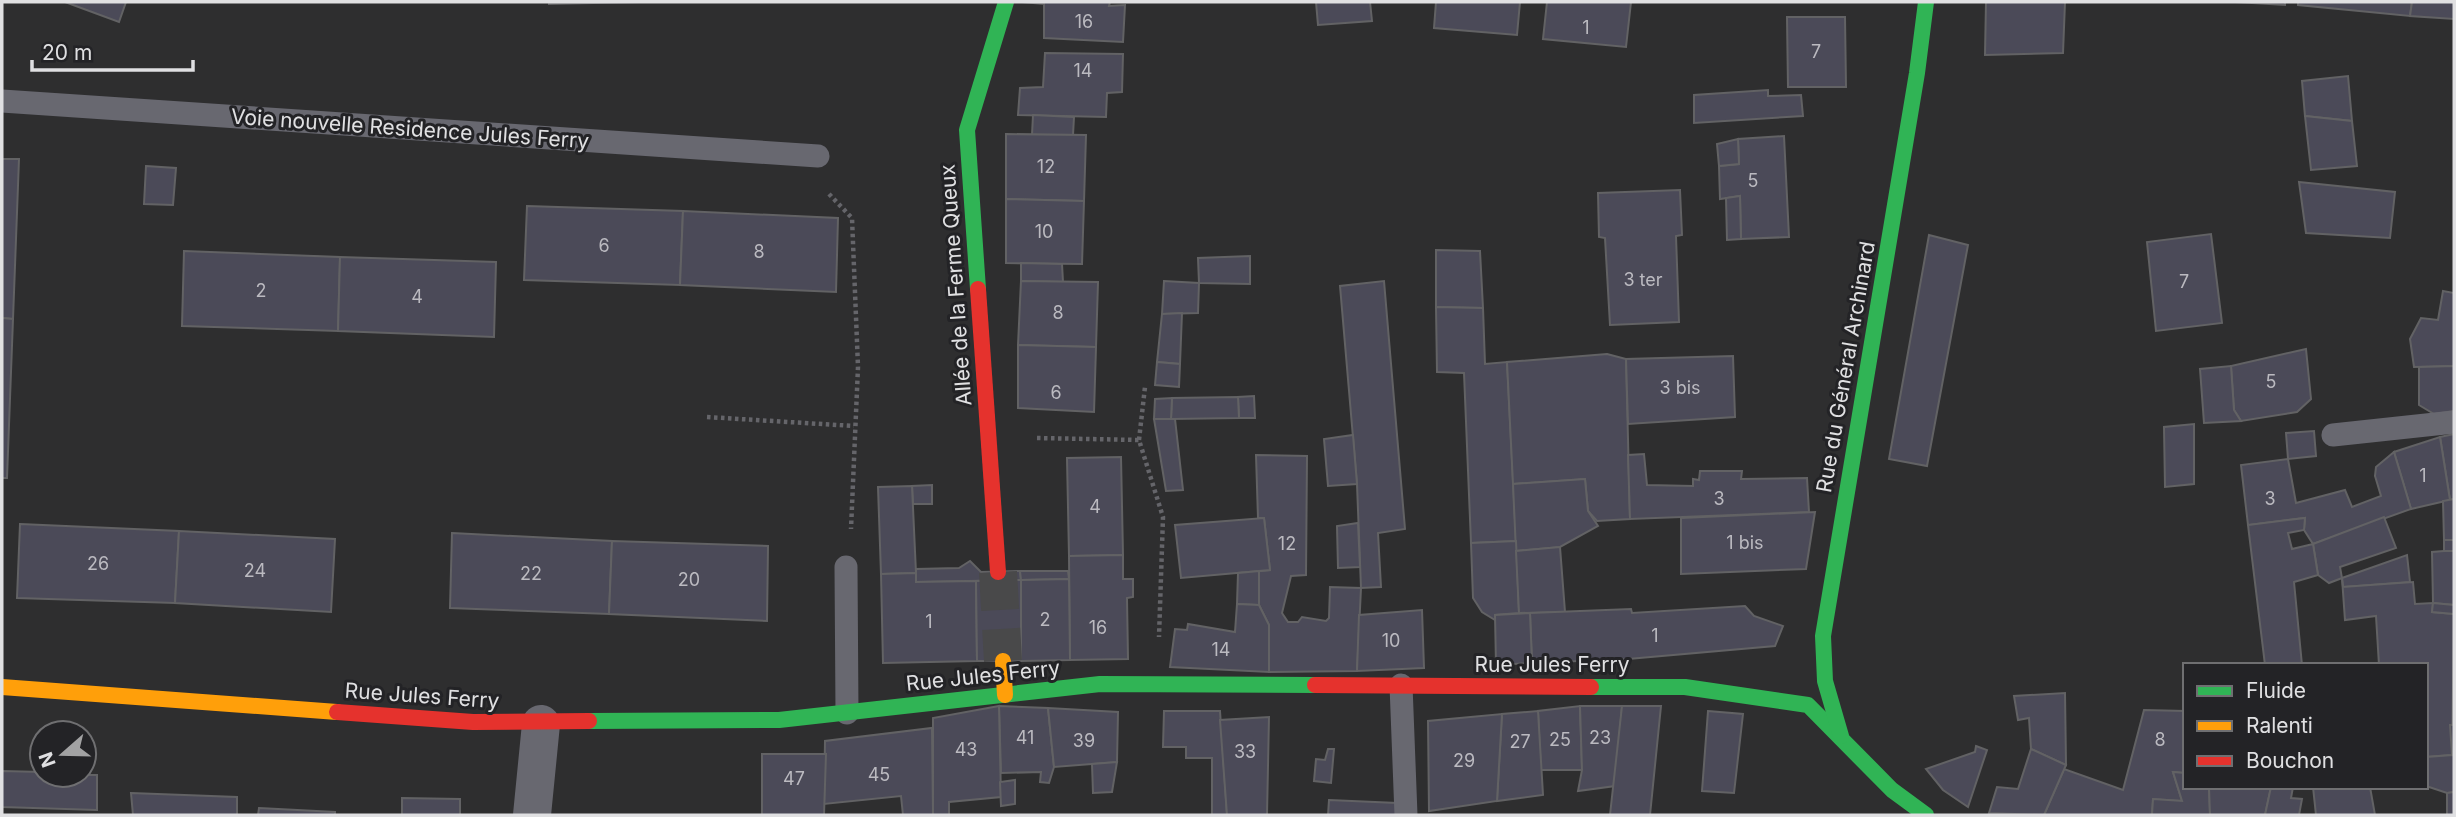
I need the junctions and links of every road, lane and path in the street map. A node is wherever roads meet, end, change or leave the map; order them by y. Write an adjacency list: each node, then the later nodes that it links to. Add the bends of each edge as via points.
1 (1006, 2): 10 (street, Allée de la Ferme Queux, via 967,131)
2 (1926, 2): 21 (street, Rue du Général Archinard, via 1823,636 1825,681)
3 (2, 101): 4 (lane, Voie nouvelle Residence Jules Ferry)
4 (818, 156): 8 (path, via 830,196 852,218 858,367)
5 (1145, 387): 11 (path)
6 (707, 417): 8 (path)
7 (2454, 422): 9 (lane)
8 (854, 426): 12 (path)
9 (2333, 435)
10 (987, 437): 11 (path); 13 (street, Allée de la Ferme Queux)
11 (1139, 440): 15 (path, via 1163,517)
12 (846, 568): 19 (lane)
13 (998, 572)
14 (1003, 661): 18 (street)
15 (1157, 684): 16 (street, Rue Jules Ferry); 18 (street, Rue Jules Ferry, via 1100,684)
16 (1401, 685): 21 (street, Rue Jules Ferry, via 1685,687 1808,705); 23 (lane)
17 (2, 687): 20 (street, Rue Jules Ferry)
18 (1005, 695): 19 (street, Rue Jules Ferry)
19 (847, 713): 20 (street, Rue Jules Ferry, via 779,720)
20 (541, 724): 22 (street)
21 (1842, 738): 24 (street, Rue Jules Ferry, via 1892,790)
22 (532, 815)
23 (1406, 815)
24 (1926, 815)

